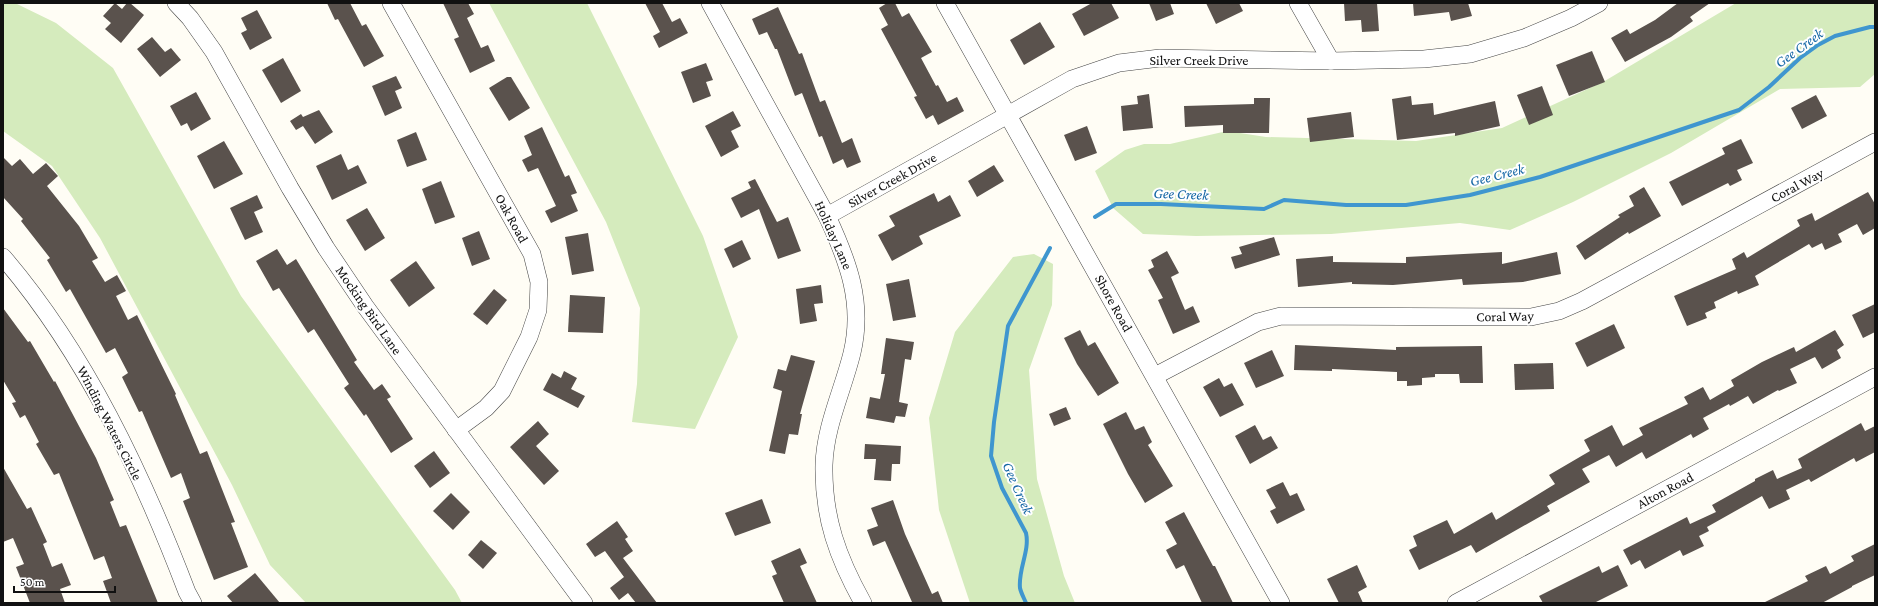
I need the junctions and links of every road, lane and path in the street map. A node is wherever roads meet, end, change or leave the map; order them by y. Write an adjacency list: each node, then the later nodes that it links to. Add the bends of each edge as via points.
1 (176, 3): 14 (street, Mocking Bird Lane, via 214,52 330,254)
2 (391, 3): 14 (street, Oak Road, via 532,254 539,282 538,310 518,362 502,391 486,408)
3 (710, 3): 10 (street, Holiday Lane)
4 (945, 3): 8 (street, Shore Road)
5 (1298, 3): 7 (street)
6 (1599, 3): 7 (street, Silver Creek Drive, via 1524,38 1470,54 1424,59)
7 (1331, 61): 8 (street, Silver Creek Drive, via 1160,58 1120,63 1072,79)
8 (1008, 115): 10 (street, Silver Creek Drive); 12 (street, Shore Road)
9 (1875, 142): 12 (street, Coral Way, via 1559,311 1531,317 1281,316 1258,322)
10 (827, 216): 17 (street, Holiday Lane, via 843,249 851,275 856,306 856,331 852,353 830,423 824,463 825,500 831,532 843,564)
11 (3, 257): 15 (street, Winding Waters Circle, via 20,276 75,355 125,448)
12 (1154, 376): 18 (street, Shore Road)
13 (1875, 377): 19 (street, Alton Road)
14 (456, 430): 16 (street, Mocking Bird Lane)
15 (193, 603)
16 (584, 603)
17 (863, 603)
18 (1281, 603)
19 (1456, 603)

